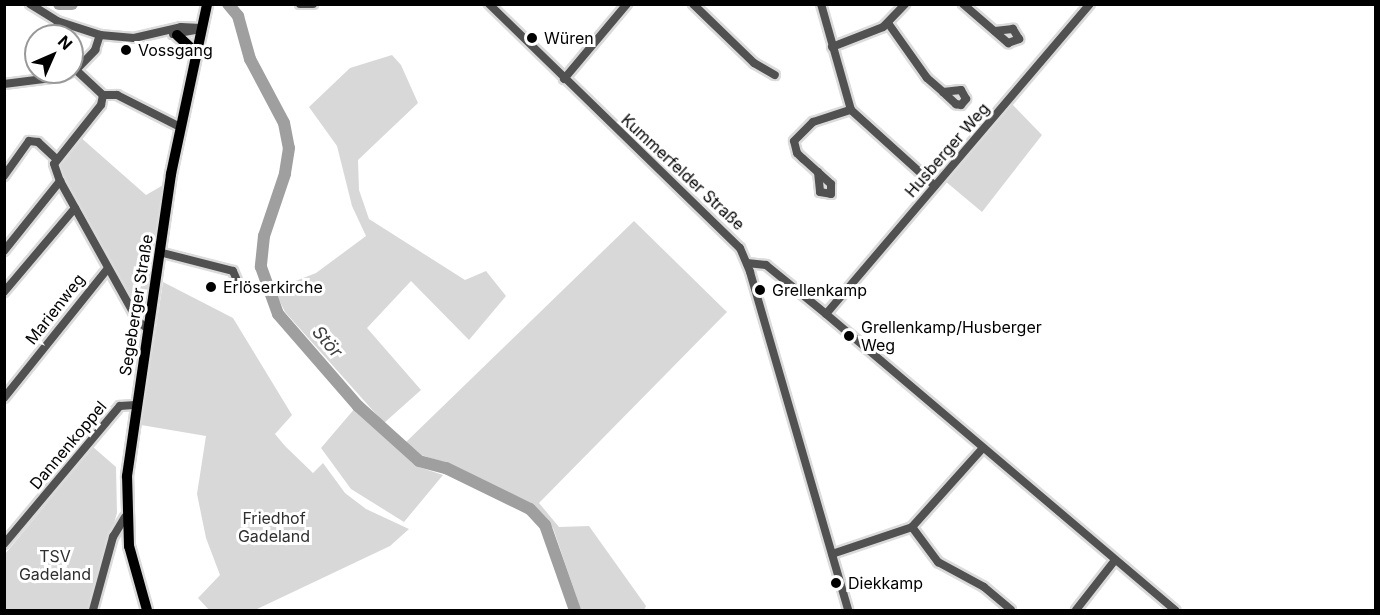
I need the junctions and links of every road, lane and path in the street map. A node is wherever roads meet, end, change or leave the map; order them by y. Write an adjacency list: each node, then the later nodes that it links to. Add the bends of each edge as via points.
1 (30, 4): 16 (street, via 57,21)
2 (207, 4): 13 (main road, Segeberger Straße)
3 (313, 4): 11 (street)
4 (489, 4): 22 (street, Kummerfelder Straße)
5 (627, 4): 22 (street)
6 (693, 4): 20 (street, via 754,63)
7 (820, 4): 17 (street)
8 (905, 4): 12 (street)
9 (963, 4): 14 (street)
10 (1090, 4): 33 (street, Husberger Weg)
11 (301, 5)
12 (888, 23): 17 (street); 25 (street, via 918,68)
13 (201, 28): 15 (street); 18 (main road, Segeberger Straße)
14 (995, 32)
15 (172, 34): 16 (street, via 134,38); 18 (main road)
16 (100, 35): 19 (street, via 95,50)
17 (832, 47): 27 (street)
18 (196, 53): 28 (main road, Segeberger Straße)
19 (84, 62)
20 (775, 75)
21 (84, 77): 26 (street)
22 (564, 79): 37 (street, Kummerfelder Straße, via 732,238)
23 (24, 82): 24 (street)
24 (4, 84)
25 (943, 92)
26 (103, 95): 28 (street, via 117,96); 29 (street, via 101,105)
27 (851, 110): 30 (street, via 813,122 794,141 797,153); 33 (street)
28 (180, 127): 36 (main road, Segeberger Straße)
29 (56, 159): 31 (street, via 38,142 29,141); 32 (street)
30 (818, 172)
31 (4, 176)
32 (60, 181): 34 (street); 35 (street)
33 (935, 186): 41 (street, Husberger Weg)
34 (75, 208): 38 (street); 40 (street)
35 (4, 251)
36 (159, 252): 39 (street, via 233,271); 42 (main road, Segeberger Straße)
37 (747, 263): 41 (street, via 766,265); 49 (street, Kummerfelder Straße)
38 (108, 268): 42 (street, via 138,321); 43 (street, Marienweg)
39 (238, 283)
40 (4, 292)
41 (826, 314): 45 (street)
42 (148, 329): 44 (main road, Segeberger Straße)
43 (4, 398)
44 (136, 405): 46 (main road, Segeberger Straße); 48 (street, Dannenkoppel, via 120,406)
45 (983, 448): 47 (street); 50 (street)
46 (125, 517): 51 (street, via 112,537); 52 (main road, Segeberger Straße, via 135,575)
47 (912, 527): 49 (street); 54 (street, via 938,562 984,587)
48 (4, 543)
49 (831, 554): 53 (street, Kummerfelder Straße)
50 (1115, 560): 55 (street); 56 (street)
51 (93, 610)
52 (147, 610)
53 (848, 610)
54 (1011, 610)
55 (1076, 610)
56 (1175, 610)

